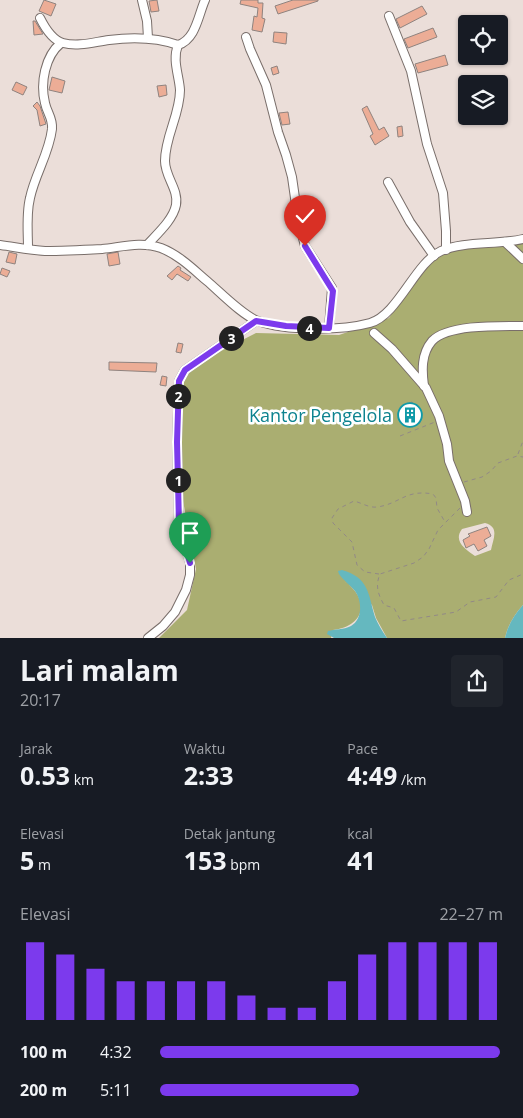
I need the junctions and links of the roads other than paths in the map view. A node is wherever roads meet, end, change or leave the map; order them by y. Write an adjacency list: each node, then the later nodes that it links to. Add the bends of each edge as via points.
1 (142, 0): 6 (street)
2 (205, 0): 8 (street, via 194,30 185,42)
3 (389, 16): 15 (street, via 411,71 427,144 443,194)
4 (40, 18): 7 (street, via 44,27)
5 (246, 37): 20 (street, via 266,85 286,155 305,246 333,291)
6 (148, 38): 7 (street); 8 (street)
7 (61, 43): 14 (street, via 52,51 47,63 44,98 52,130 30,199)
8 (178, 45): 13 (street, via 175,56 179,103 169,134 165,162 176,203 172,215)
9 (388, 182): 16 (street)
10 (523, 239): 11 (street)
11 (505, 242): 15 (street); 17 (street)
12 (0, 245): 14 (street)
13 (147, 245): 14 (street, via 44,251); 18 (street, via 177,256)
14 (28, 248)
15 (446, 250): 16 (street)
16 (434, 256): 20 (street, via 383,317 372,323)
17 (523, 259)
18 (256, 321): 20 (street); 24 (street, via 185,370 179,381 179,524 190,563 190,575 175,612)
19 (523, 326): 22 (street, via 464,329 445,333 433,340 423,364)
20 (329, 328)
21 (374, 333): 22 (street)
22 (424, 386): 23 (street, via 440,419 449,461)
23 (466, 509)
24 (148, 638)

